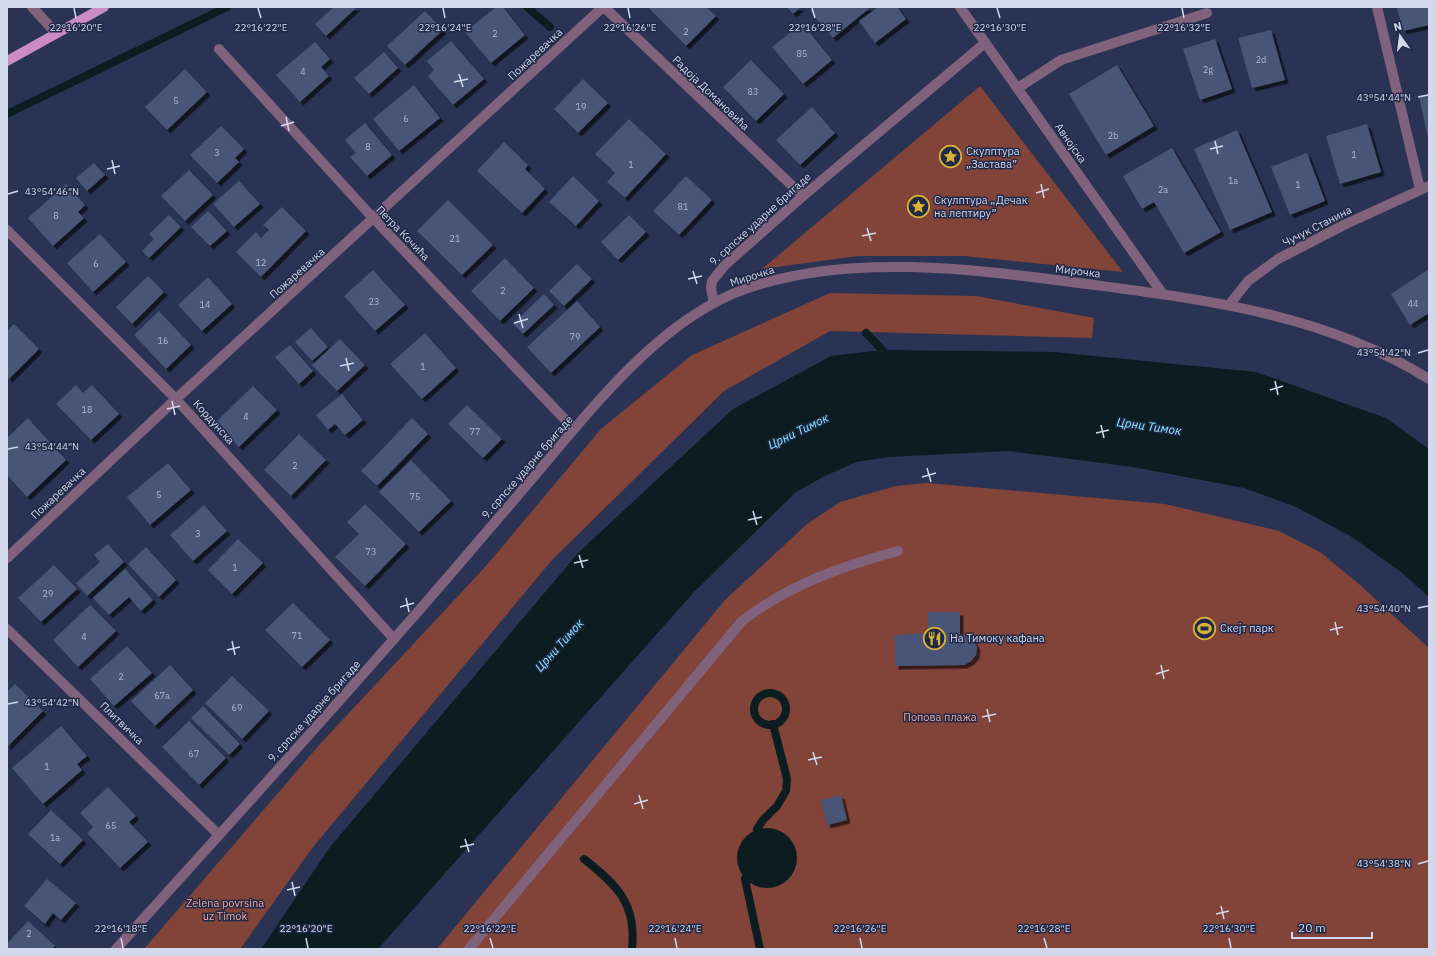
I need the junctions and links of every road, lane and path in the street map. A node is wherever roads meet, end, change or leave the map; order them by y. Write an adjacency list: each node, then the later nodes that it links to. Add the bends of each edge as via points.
1 (32, 7): 7 (street)
2 (104, 7): 7 (main road)
3 (604, 7): 13 (street, Радоја Домановића); 14 (street, Пожаревачка)
4 (960, 7): 8 (street, Авнојска)
5 (1378, 7): 12 (street)
6 (1207, 13): 11 (street, via 1061,60)
7 (56, 32): 10 (main road)
8 (985, 43): 11 (street, Авнојска); 13 (street, 9. српске ударне бригаде)
9 (219, 49): 14 (street, Петра Кочића)
10 (7, 61)
11 (1018, 88): 16 (street, Авнојска)
12 (1425, 187): 18 (street, Чучук Станина, via 1278,259 1248,281)
13 (803, 196): 17 (street, 9. српске ударне бригаде, via 717,273 711,288)
14 (374, 219): 20 (street, Пожаревачка); 21 (street, Петра Кочића)
15 (7, 230): 20 (street, Кордунска)
16 (1162, 293): 17 (street, Мирочка, via 987,272 924,268 850,269 780,279 746,288); 18 (street, Мирочка)
17 (714, 302): 21 (street, 9. српске ударне бригаде, via 670,332 633,364)
18 (1229, 305): 19 (street, Мирочка, via 1334,333 1402,362)
19 (1429, 379)
20 (176, 399): 23 (street, Пожаревачка); 25 (street, Кордунска)
21 (574, 429): 25 (street, 9. српске ударне бригаде)
22 (898, 551): 28 (street, via 820,576 765,604 742,621)
23 (7, 558)
24 (7, 629): 26 (street, Плитвичка)
25 (394, 639): 26 (street, 9. српске ударне бригаде)
26 (219, 835): 27 (street, 9. српске ударне бригаде)
27 (116, 949)
28 (469, 949)

